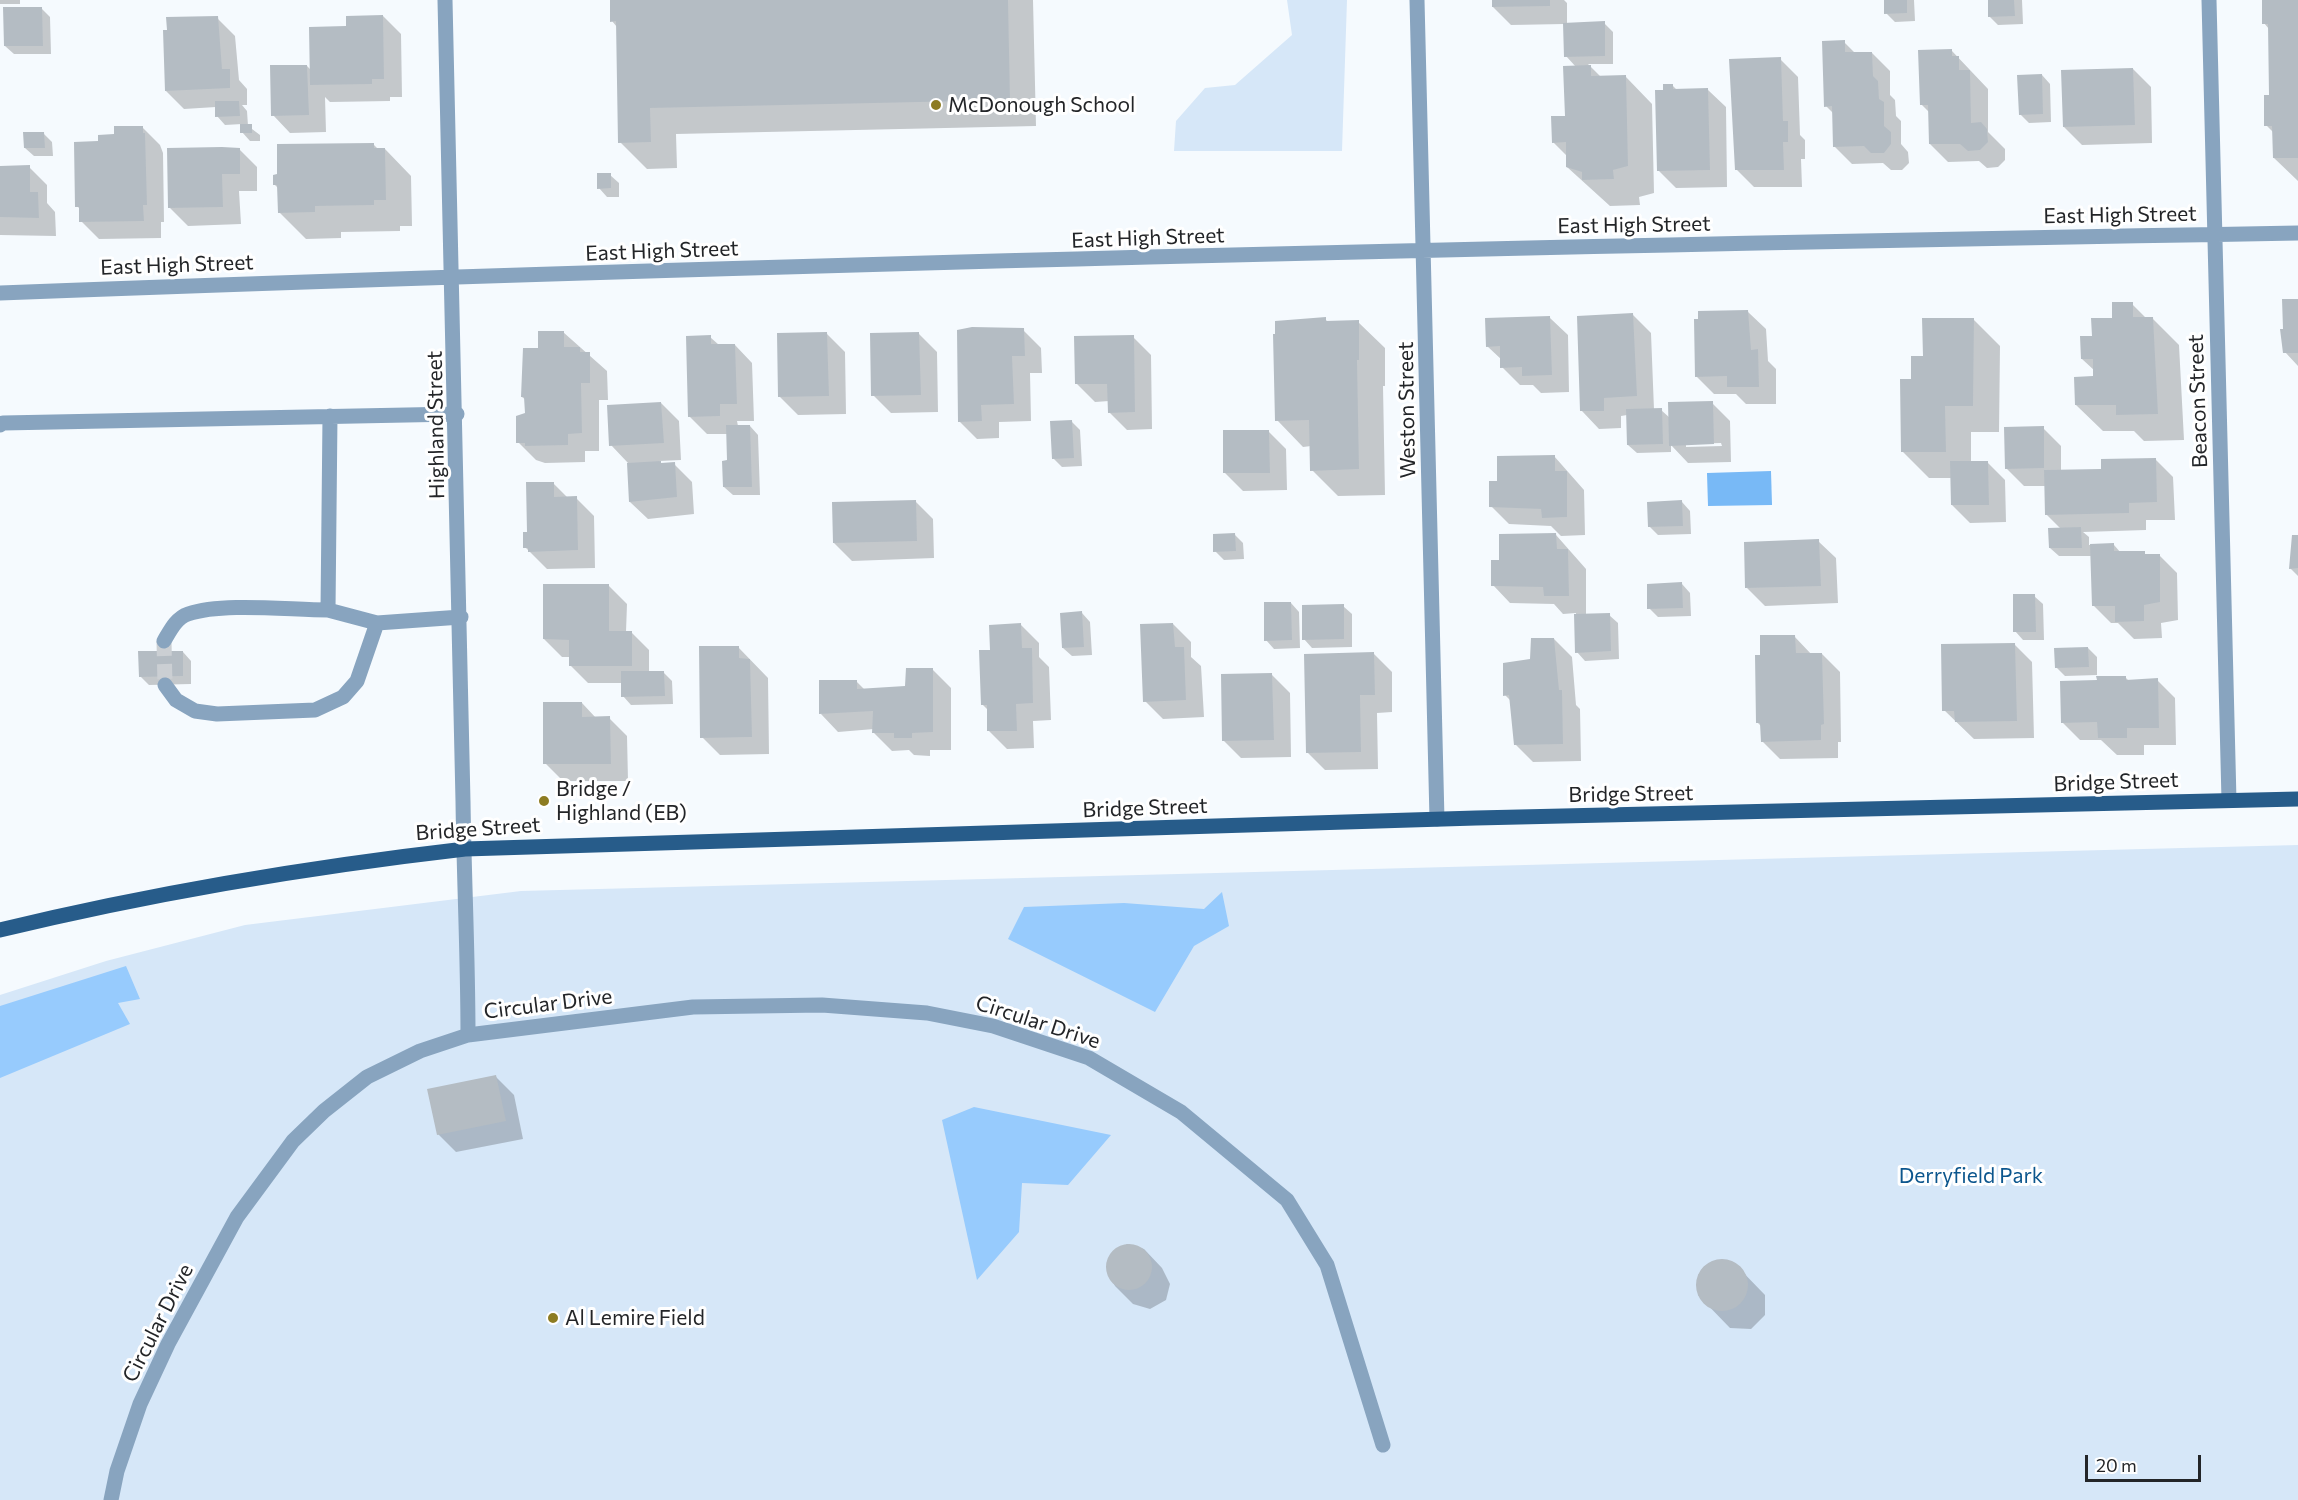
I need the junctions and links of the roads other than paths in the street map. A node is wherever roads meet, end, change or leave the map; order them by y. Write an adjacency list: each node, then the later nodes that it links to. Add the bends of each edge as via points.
1 (445, 0): 7 (street, Highland Street)
2 (1417, 0): 6 (street, Weston Street)
3 (2209, 0): 5 (street, Beacon Street)
4 (2298, 233): 5 (street, East High Street)
5 (2215, 234): 6 (street, East High Street); 18 (street, Beacon Street)
6 (1424, 250): 7 (street, East High Street); 19 (street, Weston Street)
7 (453, 276): 8 (street, East High Street); 9 (street, Highland Street)
8 (0, 293)
9 (457, 414): 10 (street); 13 (street, Highland Street)
10 (330, 416): 11 (street); 12 (street)
11 (0, 425)
12 (328, 610): 14 (street); 15 (street, via 218,609 186,614 173,625)
13 (460, 617): 14 (street); 20 (street, Highland Street)
14 (377, 623): 16 (street, via 357,681 343,697 315,710 217,714 195,711 176,700)
15 (164, 642)
16 (165, 685)
17 (2298, 799): 18 (main road, Bridge Street)
18 (2229, 800): 19 (main road, Bridge Street)
19 (1437, 819): 20 (main road, Bridge Street)
20 (465, 849): 21 (main road, Bridge Street, via 239,881 102,906); 22 (street, Circular Drive)
21 (0, 930)
22 (468, 1035): 23 (street, Circular Drive, via 693,1007 822,1005 927,1013 982,1023 1089,1058 1180,1112 1287,1200 1327,1265); 24 (street, Circular Drive, via 420,1051 367,1077 293,1141 237,1216 168,1344 140,1404)
23 (1383, 1445)
24 (111, 1500)

